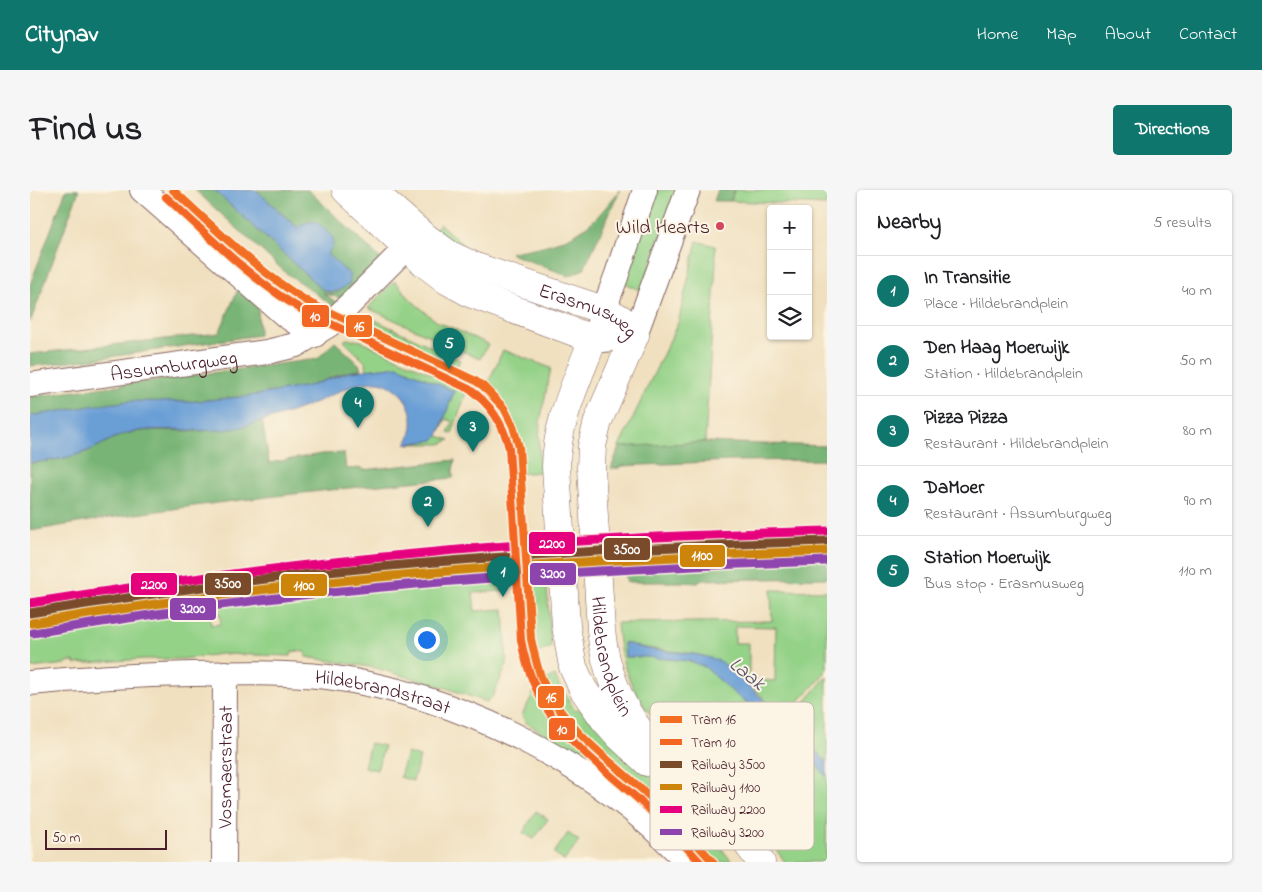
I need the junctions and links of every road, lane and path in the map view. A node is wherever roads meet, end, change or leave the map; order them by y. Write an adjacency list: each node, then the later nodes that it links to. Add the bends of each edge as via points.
1 (142, 190): 8 (street, via 286,316)
2 (346, 190): 6 (main road, Erasmusweg)
3 (371, 190): 6 (main road, Erasmusweg)
4 (645, 190): 7 (street)
5 (688, 190): 9 (street)
6 (414, 240): 7 (main road, Erasmusweg, via 441,249 469,264); 8 (street, via 336,320); 10 (main road, Erasmusweg, via 440,276 464,290)
7 (604, 310): 9 (main road, Erasmusweg, via 621,320); 10 (street)
8 (315, 335): 11 (street, Assumburgweg, via 279,350)
9 (635, 335): 10 (street, Erasmusweg, via 606,340); 13 (main road, Hildebrandplein)
10 (593, 338): 12 (main road, Hildebrandplein)
11 (30, 385)
12 (567, 412): 14 (main road, Hildebrandplein); 18 (main road, Hildebrandplein, via 559,437 556,467 566,626 573,667)
13 (598, 421): 14 (main road, Hildebrandplein); 19 (main road, Hildebrandplein, via 591,468 603,648 619,698)
14 (574, 467): 15 (main road, Hildebrandplein)
15 (582, 617): 18 (main road, Hildebrandplein, via 583,660); 19 (main road, Hildebrandplein, via 597,676 607,698 623,720)
16 (225, 673): 17 (street, Hildebrandstraat); 22 (street, Hildebrandstraat, via 272,672 341,680 404,693 469,715 533,745 590,779); 26 (street, Vosmaerstraat)
17 (30, 683)
18 (591, 700): 21 (main road, Hildebrandplein, via 614,732)
19 (642, 734): 20 (main road, Hildebrandplein)
20 (650, 741)
21 (650, 765)
22 (650, 826)
23 (675, 850): 27 (street, Hildebrandstraat)
24 (731, 850): 28 (main road, Hildebrandplein)
25 (752, 850): 29 (main road, Hildebrandplein)
26 (224, 862)
27 (687, 862)
28 (740, 862)
29 (761, 862)

